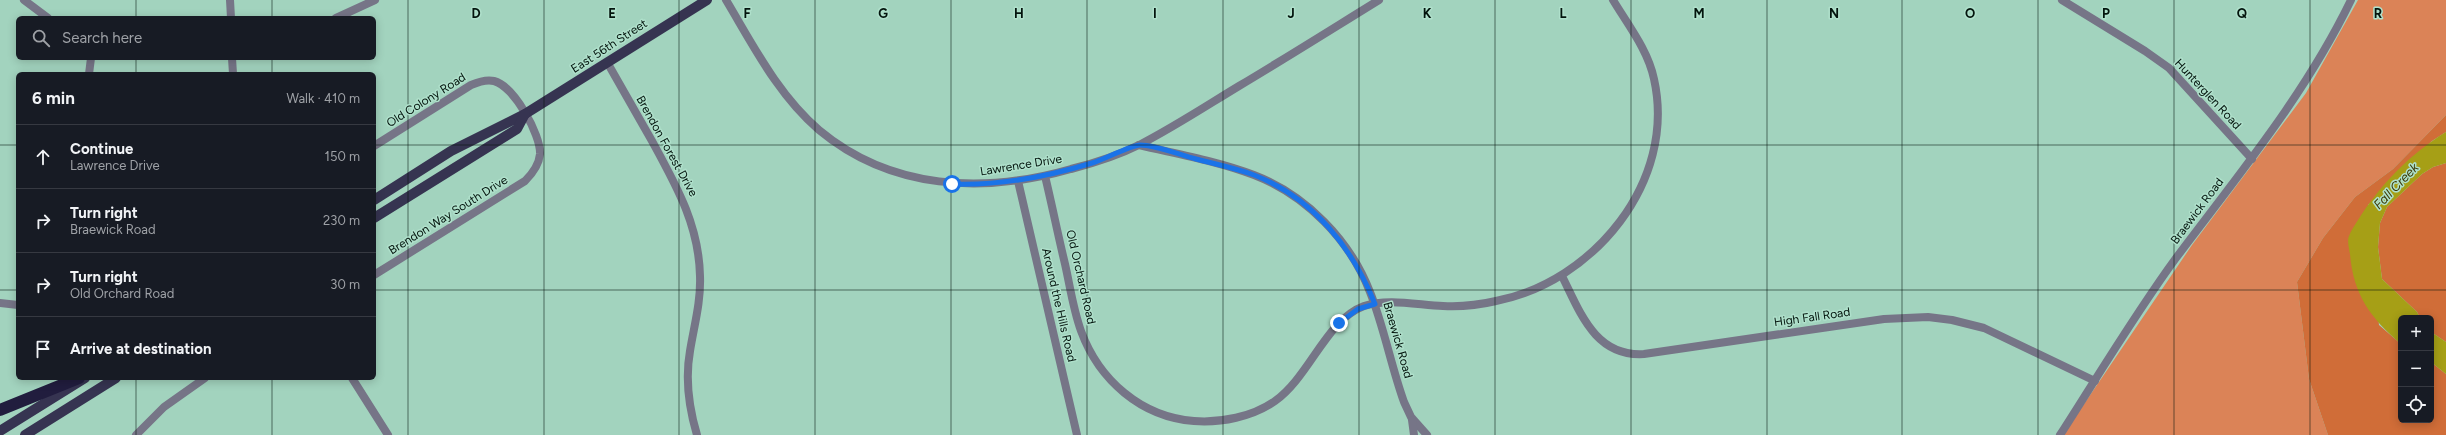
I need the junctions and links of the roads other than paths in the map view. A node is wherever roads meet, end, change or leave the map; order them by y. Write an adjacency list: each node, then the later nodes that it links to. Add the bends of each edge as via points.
1 (24, 0): 10 (street)
2 (230, 0): 11 (street)
3 (374, 0): 12 (street)
4 (707, 0): 15 (main road, East 56th Street)
5 (726, 0): 23 (street, Lawrence Drive, via 790,100 819,129 852,153 904,176 939,183 974,185)
6 (1379, 0): 20 (street, Lawrence Drive)
7 (1613, 0): 27 (street, Old Orchard Road, via 1645,54 1653,75 1658,112 1654,145 1643,181 1624,217 1598,248)
8 (2062, 0): 21 (street, Hunterglen Road, via 2169,68)
9 (2351, 0): 21 (street, Braewick Road, via 2313,69)
10 (45, 16)
11 (231, 16)
12 (340, 16)
13 (92, 60): 16 (street)
14 (232, 60): 17 (street)
15 (607, 62): 18 (main road, East 56th Street); 43 (street, Brendon Forest Drive, via 679,189 693,227 699,260 700,292 688,376 690,404)
16 (89, 72)
17 (233, 72)
18 (525, 114): 19 (street, Old Colony Road, via 508,88 498,82 486,80 471,86); 24 (main road, East 56th Street, via 451,151); 25 (main road, East 56th Street, via 517,129); 26 (street, Brendon Way South Drive, via 539,145 539,157 525,181)
19 (376, 145)
20 (1139, 145): 22 (street, Lawrence Drive, via 1093,163); 29 (street, Braewick Road, via 1242,170 1296,198 1316,214 1343,243 1360,270)
21 (2252, 159): 36 (street, Braewick Road, via 2175,260)
22 (1045, 176): 23 (street, Lawrence Drive); 29 (street, Old Orchard Road, via 1076,315 1088,346 1103,370 1122,392 1142,406 1163,415 1191,421 1219,421 1246,415 1268,405 1286,393 1301,378 1339,323 1358,309)
23 (1018, 181): 44 (street, Around the Hills Road)
24 (376, 199)
25 (376, 217)
26 (376, 274)
27 (1562, 276): 29 (street, Old Orchard Road, via 1525,292 1482,304 1446,307); 36 (street, High Fall Road, via 1590,331 1606,345 1624,352 1644,354 1884,319 1928,317 1952,320 1988,330)
28 (0, 303): 30 (street)
29 (1375, 304): 38 (street, Braewick Road, via 1398,383)
30 (16, 305)
31 (74, 380): 37 (highway)
32 (82, 380): 39 (main road)
33 (113, 380): 41 (main road)
34 (202, 380): 42 (street, via 164,407)
35 (353, 380): 40 (street)
36 (2095, 382): 47 (street, Braewick Road)
37 (0, 410)
38 (1411, 417): 45 (street); 46 (street, Braewick Road)
39 (0, 431)
40 (385, 434)
41 (25, 435)
42 (136, 435)
43 (697, 435)
44 (1078, 435)
45 (1414, 435)
46 (1427, 435)
47 (2060, 435)

